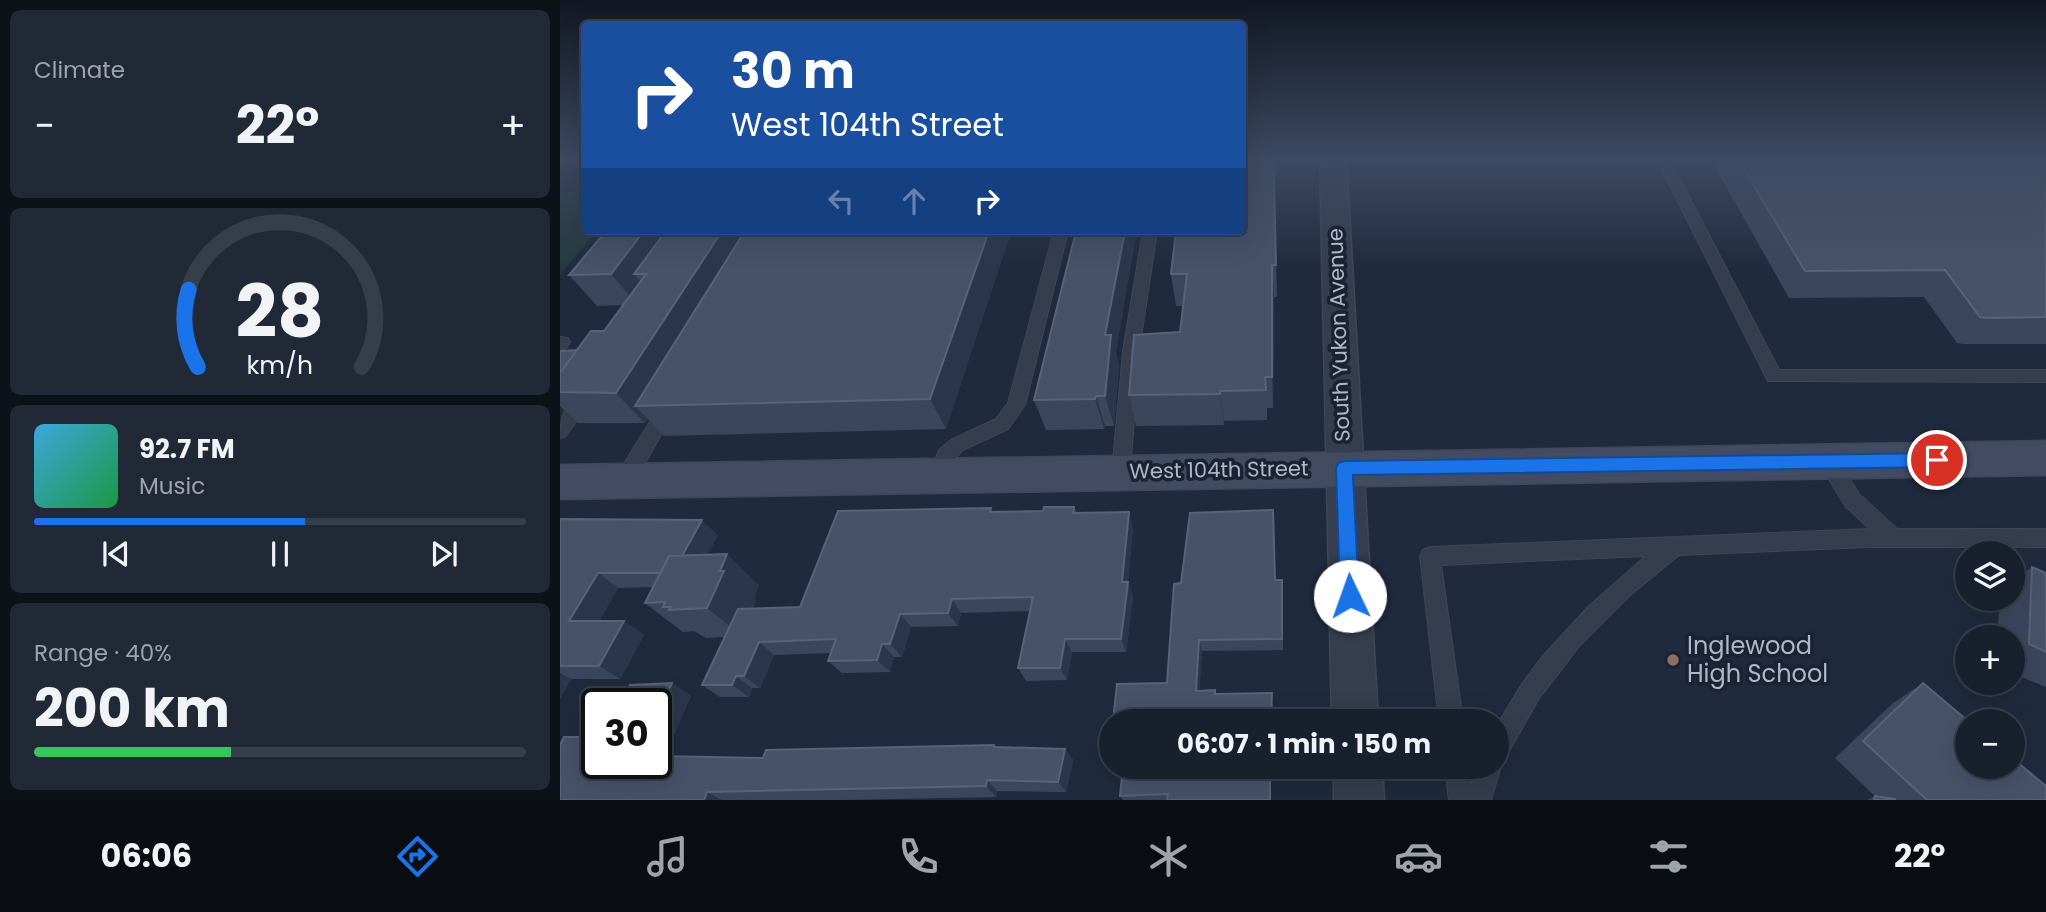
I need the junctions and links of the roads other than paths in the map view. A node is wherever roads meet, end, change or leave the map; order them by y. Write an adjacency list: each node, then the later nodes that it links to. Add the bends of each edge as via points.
1 (1335, 195): 11 (street, South Yukon Avenue)
2 (1681, 195): 5 (lane, via 1774,376)
3 (1060, 235): 13 (lane, via 1016,405 1002,424 946,455)
4 (1149, 235): 12 (lane, via 1131,351)
5 (2046, 376)
6 (591, 387): 8 (lane)
7 (674, 397): 14 (lane)
8 (560, 431)
9 (2046, 458): 10 (street, West 104th Street)
10 (1828, 461): 11 (street, West 104th Street); 16 (lane, via 1853,501)
11 (1344, 468): 12 (street, West 104th Street); 19 (street, South Yukon Avenue)
12 (1121, 472): 13 (street, West 104th Street)
13 (939, 475): 14 (street, West 104th Street)
14 (624, 481): 15 (street, West 104th Street)
15 (560, 482)
16 (1893, 538): 17 (lane); 18 (lane)
17 (2046, 538)
18 (1675, 546): 20 (lane, via 1430,556); 21 (lane, via 1639,571 1580,629)
19 (1354, 709)
20 (1449, 709)
21 (1509, 730)
22 (1358, 779): 25 (street)
23 (1459, 779): 26 (lane)
24 (1485, 779): 27 (lane)
25 (1359, 800)
26 (1461, 800)
27 (1479, 800)

